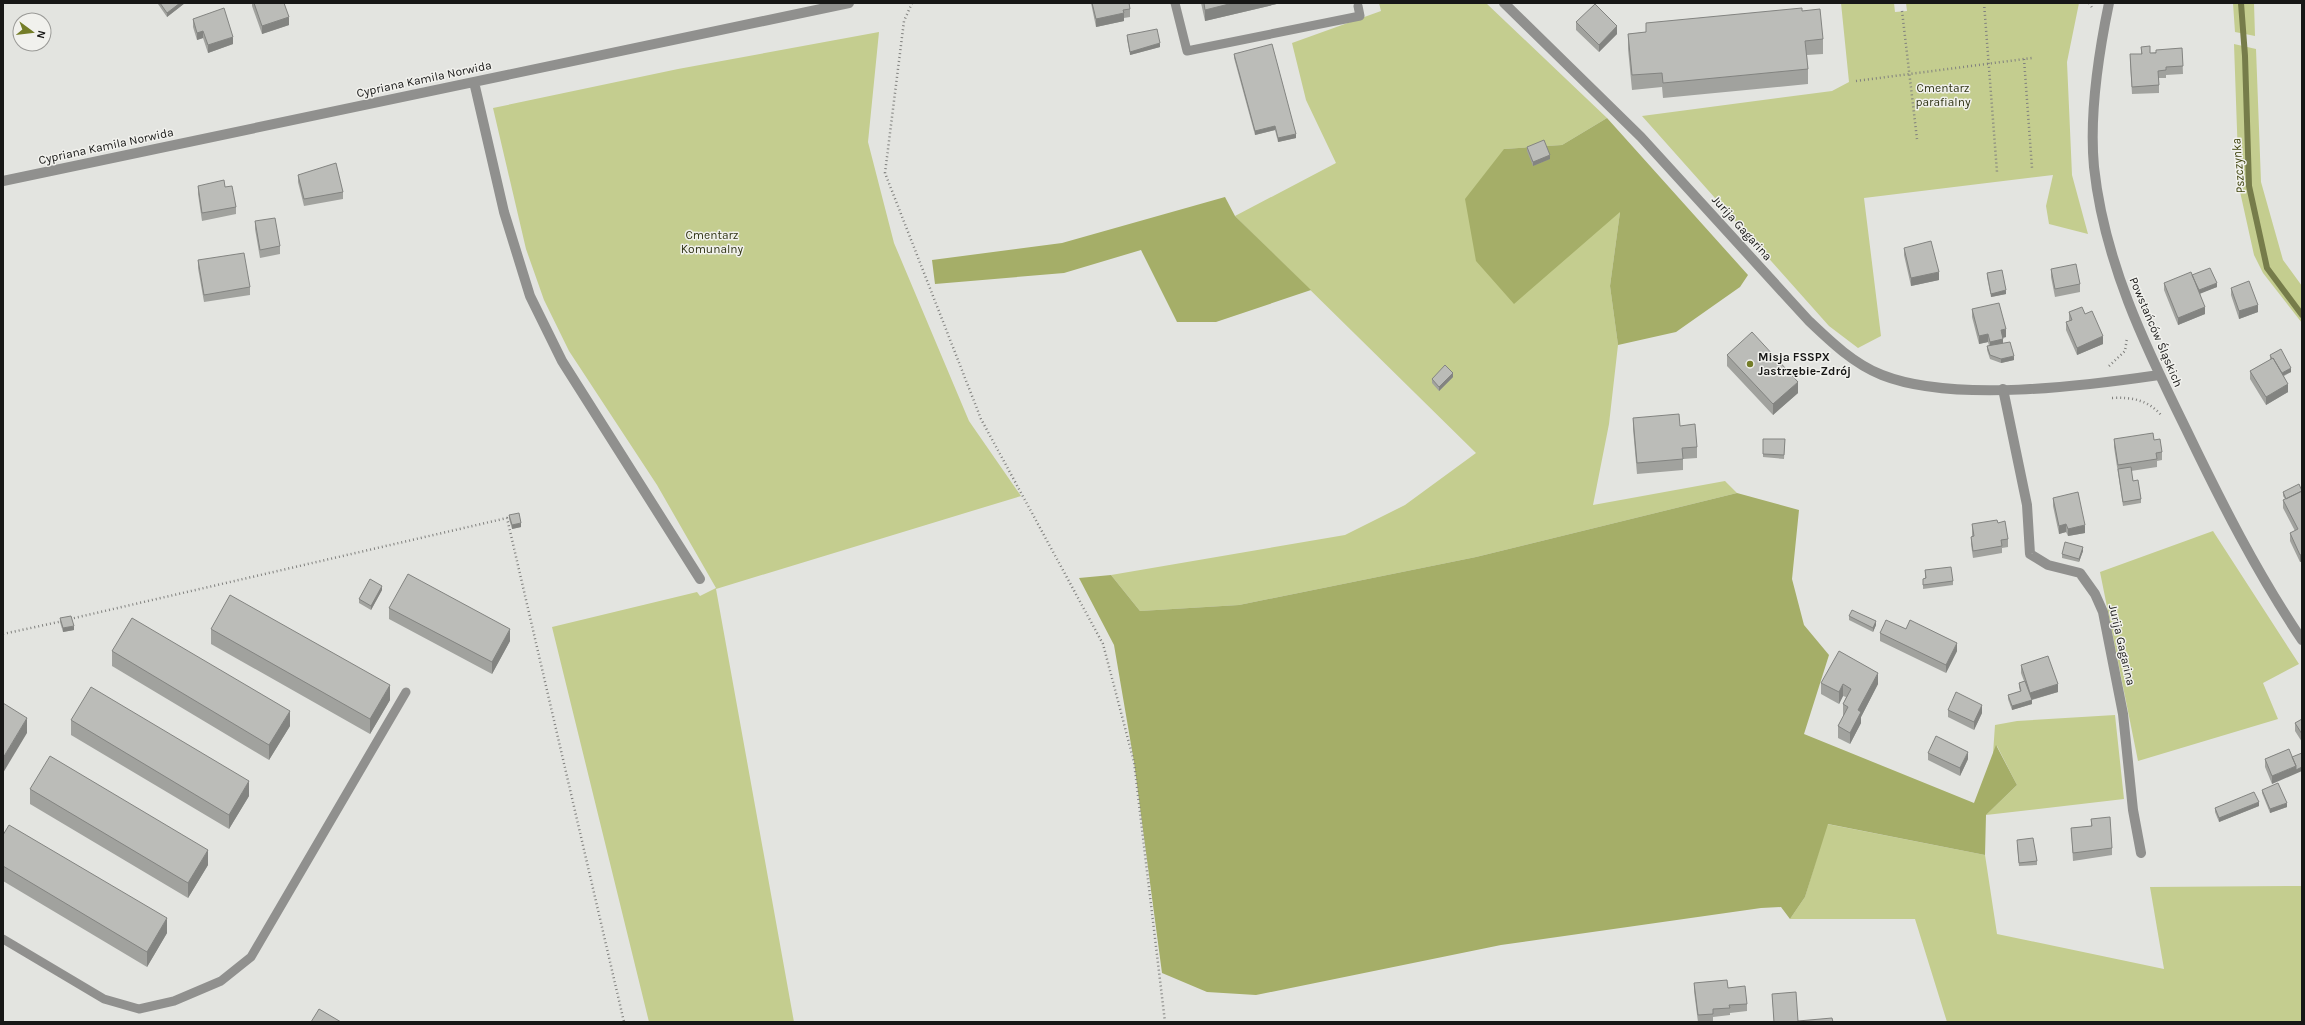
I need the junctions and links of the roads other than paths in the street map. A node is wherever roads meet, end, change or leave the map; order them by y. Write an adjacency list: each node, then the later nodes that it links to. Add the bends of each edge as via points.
1 (849, 3): 6 (street, Cypriana Kamila Norwida)
2 (1175, 3): 5 (lane, via 1187,51 1360,16)
3 (1504, 3): 9 (street, Jurija Gagarina, via 1641,137 1809,321 1848,356 1882,375 1923,386)
4 (2108, 3): 8 (street, Powstańców Śląskich, via 2097,74 2094,120 2096,181 2100,210 2115,267)
5 (1358, 6)
6 (474, 82): 7 (street, Cypriana Kamila Norwida); 10 (street, via 504,212 530,296 562,361)
7 (3, 181)
8 (2159, 375): 9 (street, Jurija Gagarina, via 2099,384); 11 (street, Powstańców Śląskich, via 2225,509 2273,597)
9 (2003, 389): 13 (street, Jurija Gagarina, via 2027,505 2030,554 2048,565 2080,573 2095,594 2102,612 2123,714)
10 (700, 579)
11 (2302, 640)
12 (406, 692): 14 (lane, via 251,957 221,981 174,1001 139,1009 104,999)
13 (2141, 853)
14 (3, 939)

